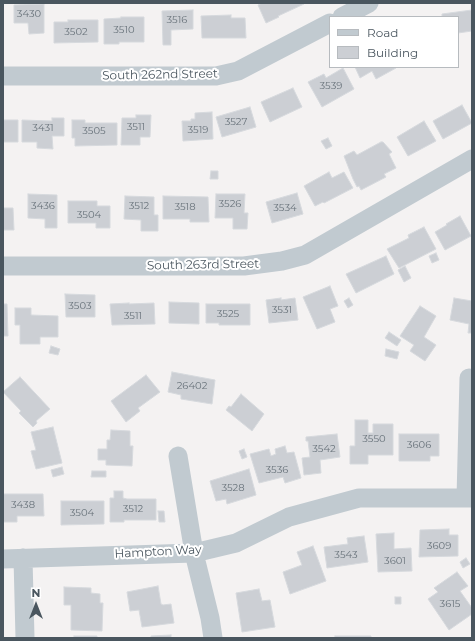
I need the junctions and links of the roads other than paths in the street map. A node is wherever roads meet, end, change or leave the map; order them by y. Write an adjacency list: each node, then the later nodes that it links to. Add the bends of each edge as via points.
1 (369, 3): 2 (street)
2 (344, 16)
3 (329, 24): 4 (street, South 262nd Street, via 238,71 216,76)
4 (3, 76)
5 (472, 159): 6 (street, South 263rd Street, via 305,255 282,261 244,266)
6 (3, 266)
7 (470, 378): 9 (street)
8 (178, 456): 10 (street)
9 (469, 498): 10 (street, Hampton Way, via 360,498 289,517 236,543)
10 (194, 553): 11 (street, Hampton Way); 14 (street)
11 (24, 558): 12 (street, Hampton Way); 13 (street)
12 (3, 559)
13 (25, 638)
14 (213, 638)

